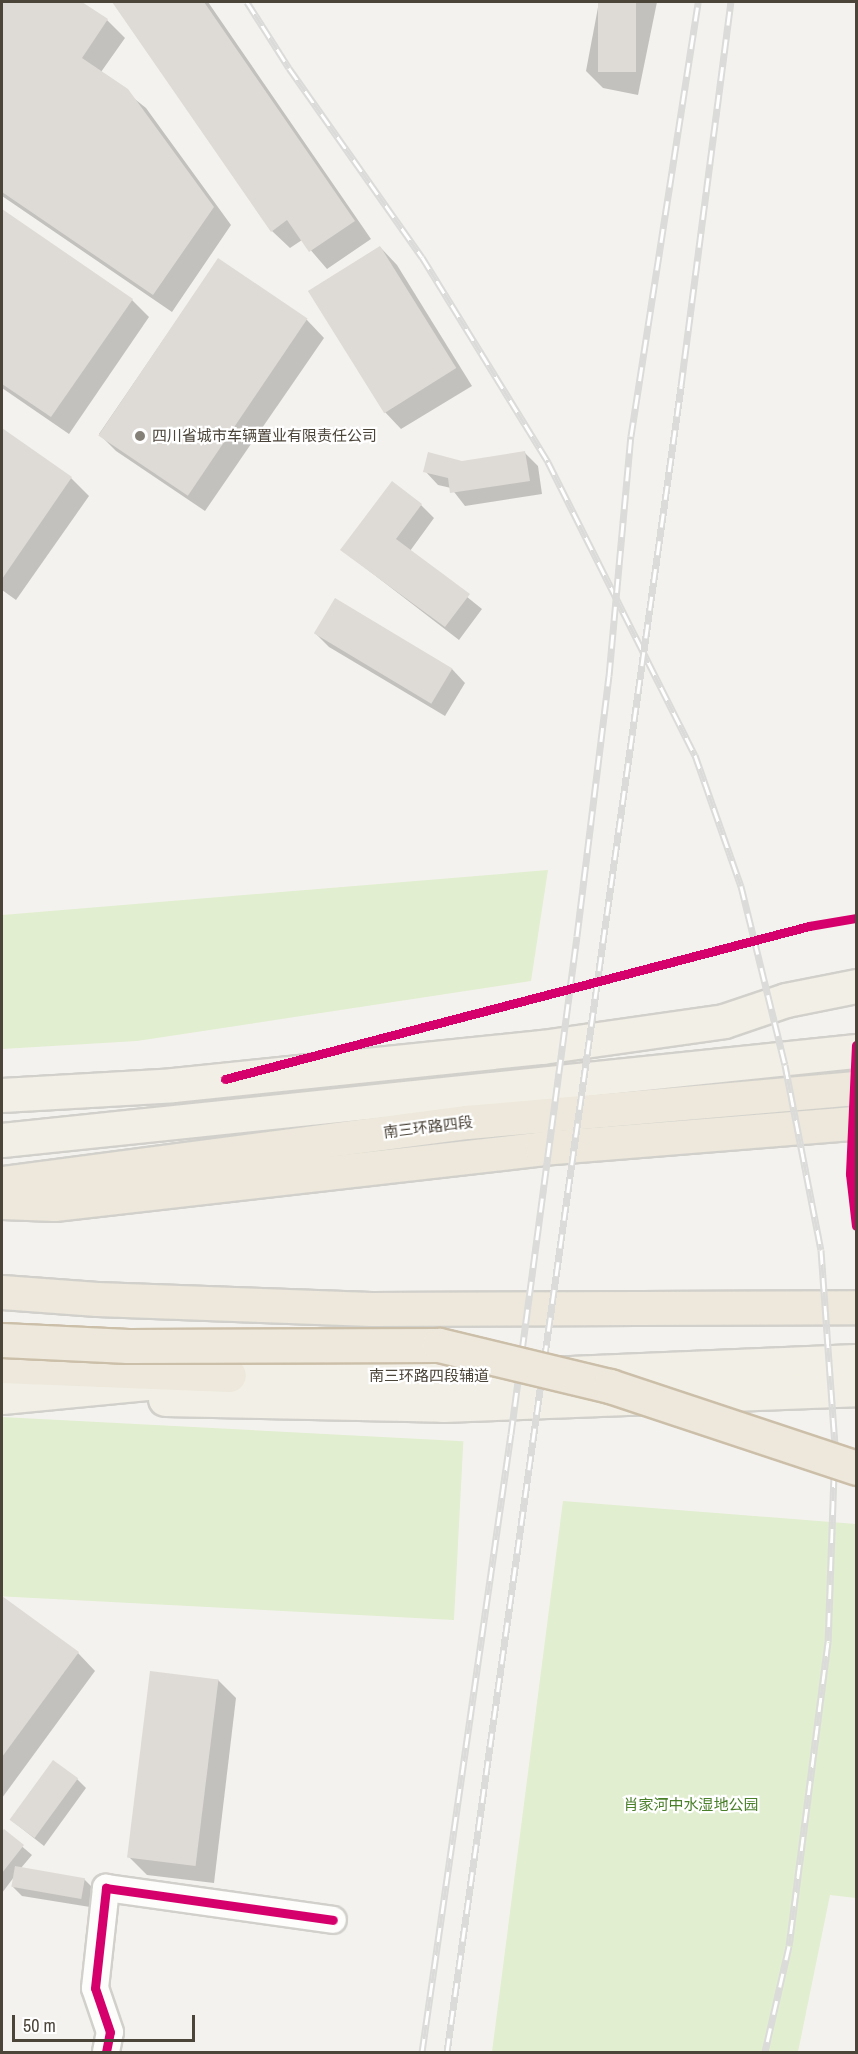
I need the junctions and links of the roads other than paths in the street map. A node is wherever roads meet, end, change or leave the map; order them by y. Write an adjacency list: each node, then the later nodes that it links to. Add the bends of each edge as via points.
1 (856, 986): 4 (main road, via 786,1000 724,1021 542,1047 173,1085)
2 (856, 1051): 7 (main road)
3 (856, 1088): 9 (highway, 南三环路四段, via 467,1122)
4 (2, 1095)
5 (856, 1123): 10 (highway, via 542,1148 54,1204)
6 (2, 1133): 7 (main road)
7 (92, 1133): 8 (main road)
8 (2, 1140)
9 (2, 1183)
10 (2, 1202)
11 (2, 1292): 12 (highway, via 371,1309)
12 (856, 1307)
13 (2, 1340): 19 (highway, bridge, via 128,1346 439,1346 610,1386)
14 (856, 1361): 16 (main road, 南三环路四段辅道, via 499,1376)
15 (2, 1366): 16 (highway)
16 (229, 1375): 18 (main road, 南三环路四段辅道)
17 (856, 1389): 18 (main road, via 443,1405)
18 (16, 1397)
19 (856, 1468)
20 (333, 1920): 21 (street, via 106,1888 94,1988 110,2032)
21 (106, 2052)

